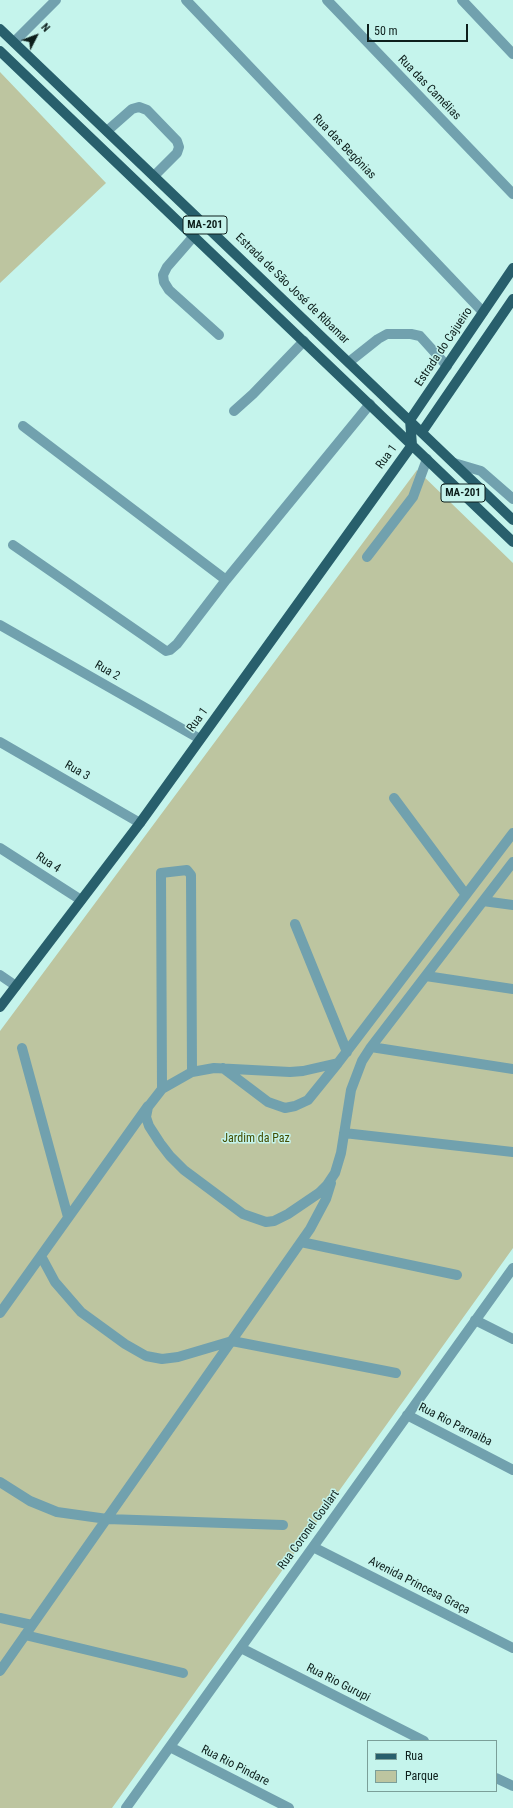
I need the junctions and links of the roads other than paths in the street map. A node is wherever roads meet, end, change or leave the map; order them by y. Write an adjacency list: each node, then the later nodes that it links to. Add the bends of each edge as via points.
1 (56, 0): 6 (street)
2 (186, 0): 15 (street, Rua das Begônias)
3 (327, 0): 11 (street, Rua das Camélias)
4 (462, 0): 8 (street)
5 (0, 29): 6 (main road, Estrada de São José de Ribamar / MA-201)
6 (14, 42): 9 (main road, Estrada de São José de Ribamar / MA-201)
7 (0, 51): 12 (main road, MA-201)
8 (513, 54)
9 (107, 131): 10 (main road, Estrada de São José de Ribamar / MA-201); 10 (street, via 132,109 139,107 147,110 177,141 179,147 177,153)
10 (154, 176): 18 (main road, Estrada de São José de Ribamar / MA-201)
11 (513, 194)
12 (194, 236): 16 (street, via 167,267 163,275 164,282 169,290); 17 (main road, MA-201)
13 (513, 268): 15 (main road, Estrada do Cajueiro)
14 (513, 299): 24 (main road)
15 (483, 312): 19 (main road, Estrada do Cajueiro)
16 (218, 335)
17 (304, 341): 20 (main road, MA-201); 21 (street)
18 (349, 362): 19 (street, via 387,334 410,334 420,336); 22 (main road, Estrada de São José de Ribamar / MA-201)
19 (447, 366): 22 (main road, Estrada do Cajueiro)
20 (370, 404): 25 (main road, MA-201); 33 (street)
21 (234, 411)
22 (410, 420): 24 (main road, Estrada de São José de Ribamar / MA-201); 25 (main road)
23 (23, 426): 33 (street)
24 (422, 432): 27 (main road, Estrada de São José de Ribamar / MA-201)
25 (412, 445): 26 (main road, MA-201); 35 (main road, Rua 1)
26 (427, 459): 30 (main road, MA-201); 32 (street, via 413,497)
27 (454, 463): 28 (street, via 481,471); 29 (main road, Estrada de São José de Ribamar / MA-201)
28 (513, 499)
29 (513, 520)
30 (513, 542)
31 (13, 546): 33 (street, via 166,650 174,648)
32 (367, 557)
33 (226, 580)
34 (0, 625): 35 (street, Rua 2)
35 (200, 739): 38 (main road, Rua 1)
36 (0, 742): 38 (street, Rua 3)
37 (394, 798): 42 (street)
38 (140, 823): 43 (main road, Rua 1)
39 (513, 833): 42 (street)
40 (0, 848): 43 (street, Rua 4)
41 (513, 862): 44 (street)
42 (466, 896): 54 (street)
43 (81, 900): 49 (main road, Rua 1)
44 (483, 901): 45 (street); 48 (street)
45 (513, 905)
46 (295, 924): 54 (street)
47 (0, 975): 49 (street)
48 (426, 976): 50 (street); 52 (street)
49 (16, 986): 51 (main road, Rua 1)
50 (513, 989)
51 (0, 1007)
52 (371, 1046): 57 (street); 61 (street, via 355,1077)
53 (22, 1048): 64 (street)
54 (348, 1052): 55 (street)
55 (338, 1063): 56 (street, via 290,1072); 56 (street, via 308,1100 285,1108 268,1102)
56 (223, 1068): 58 (street)
57 (513, 1069)
58 (192, 1072): 59 (street); 59 (street, via 191,874 187,870 161,873)
59 (162, 1089): 60 (street)
60 (153, 1100): 63 (street, via 146,1117 156,1138 170,1156 184,1170 253,1219 274,1221 288,1214 319,1193); 64 (street)
61 (344, 1133): 62 (street); 63 (street)
62 (513, 1152)
63 (335, 1173): 65 (street, via 320,1213)
64 (68, 1217): 66 (street)
65 (301, 1242): 68 (street); 72 (street)
66 (41, 1256): 69 (street); 72 (street, via 54,1282 81,1312 146,1356 162,1359 178,1357)
67 (513, 1268): 70 (street, Rua Coronel Goulart)
68 (457, 1275)
69 (0, 1313)
70 (475, 1320): 71 (street); 74 (street, Rua Coronel Goulart)
71 (513, 1338)
72 (232, 1341): 73 (street); 77 (street)
73 (396, 1373)
74 (407, 1415): 75 (street, Rua Rio Parnaiba); 79 (street, Rua Coronel Goulart)
75 (513, 1470)
76 (0, 1482): 77 (street, via 44,1508)
77 (107, 1519): 78 (street); 81 (street)
78 (283, 1525)
79 (313, 1547): 83 (street, Rua Coronel Goulart); 84 (street, Avenida Princesa Graça)
80 (0, 1618): 81 (street)
81 (32, 1625): 82 (street)
82 (25, 1635): 85 (street); 86 (street)
83 (241, 1648): 87 (street, Rua Rio Gurupi); 88 (street, Rua Coronel Goulart)
84 (513, 1648)
85 (0, 1670)
86 (183, 1673)
87 (422, 1740)
88 (170, 1747): 91 (street, Rua Coronel Goulart); 92 (street, Rua Rio Pindare)
89 (497, 1778): 90 (street)
90 (513, 1786)
91 (126, 1808)
92 (289, 1808)

